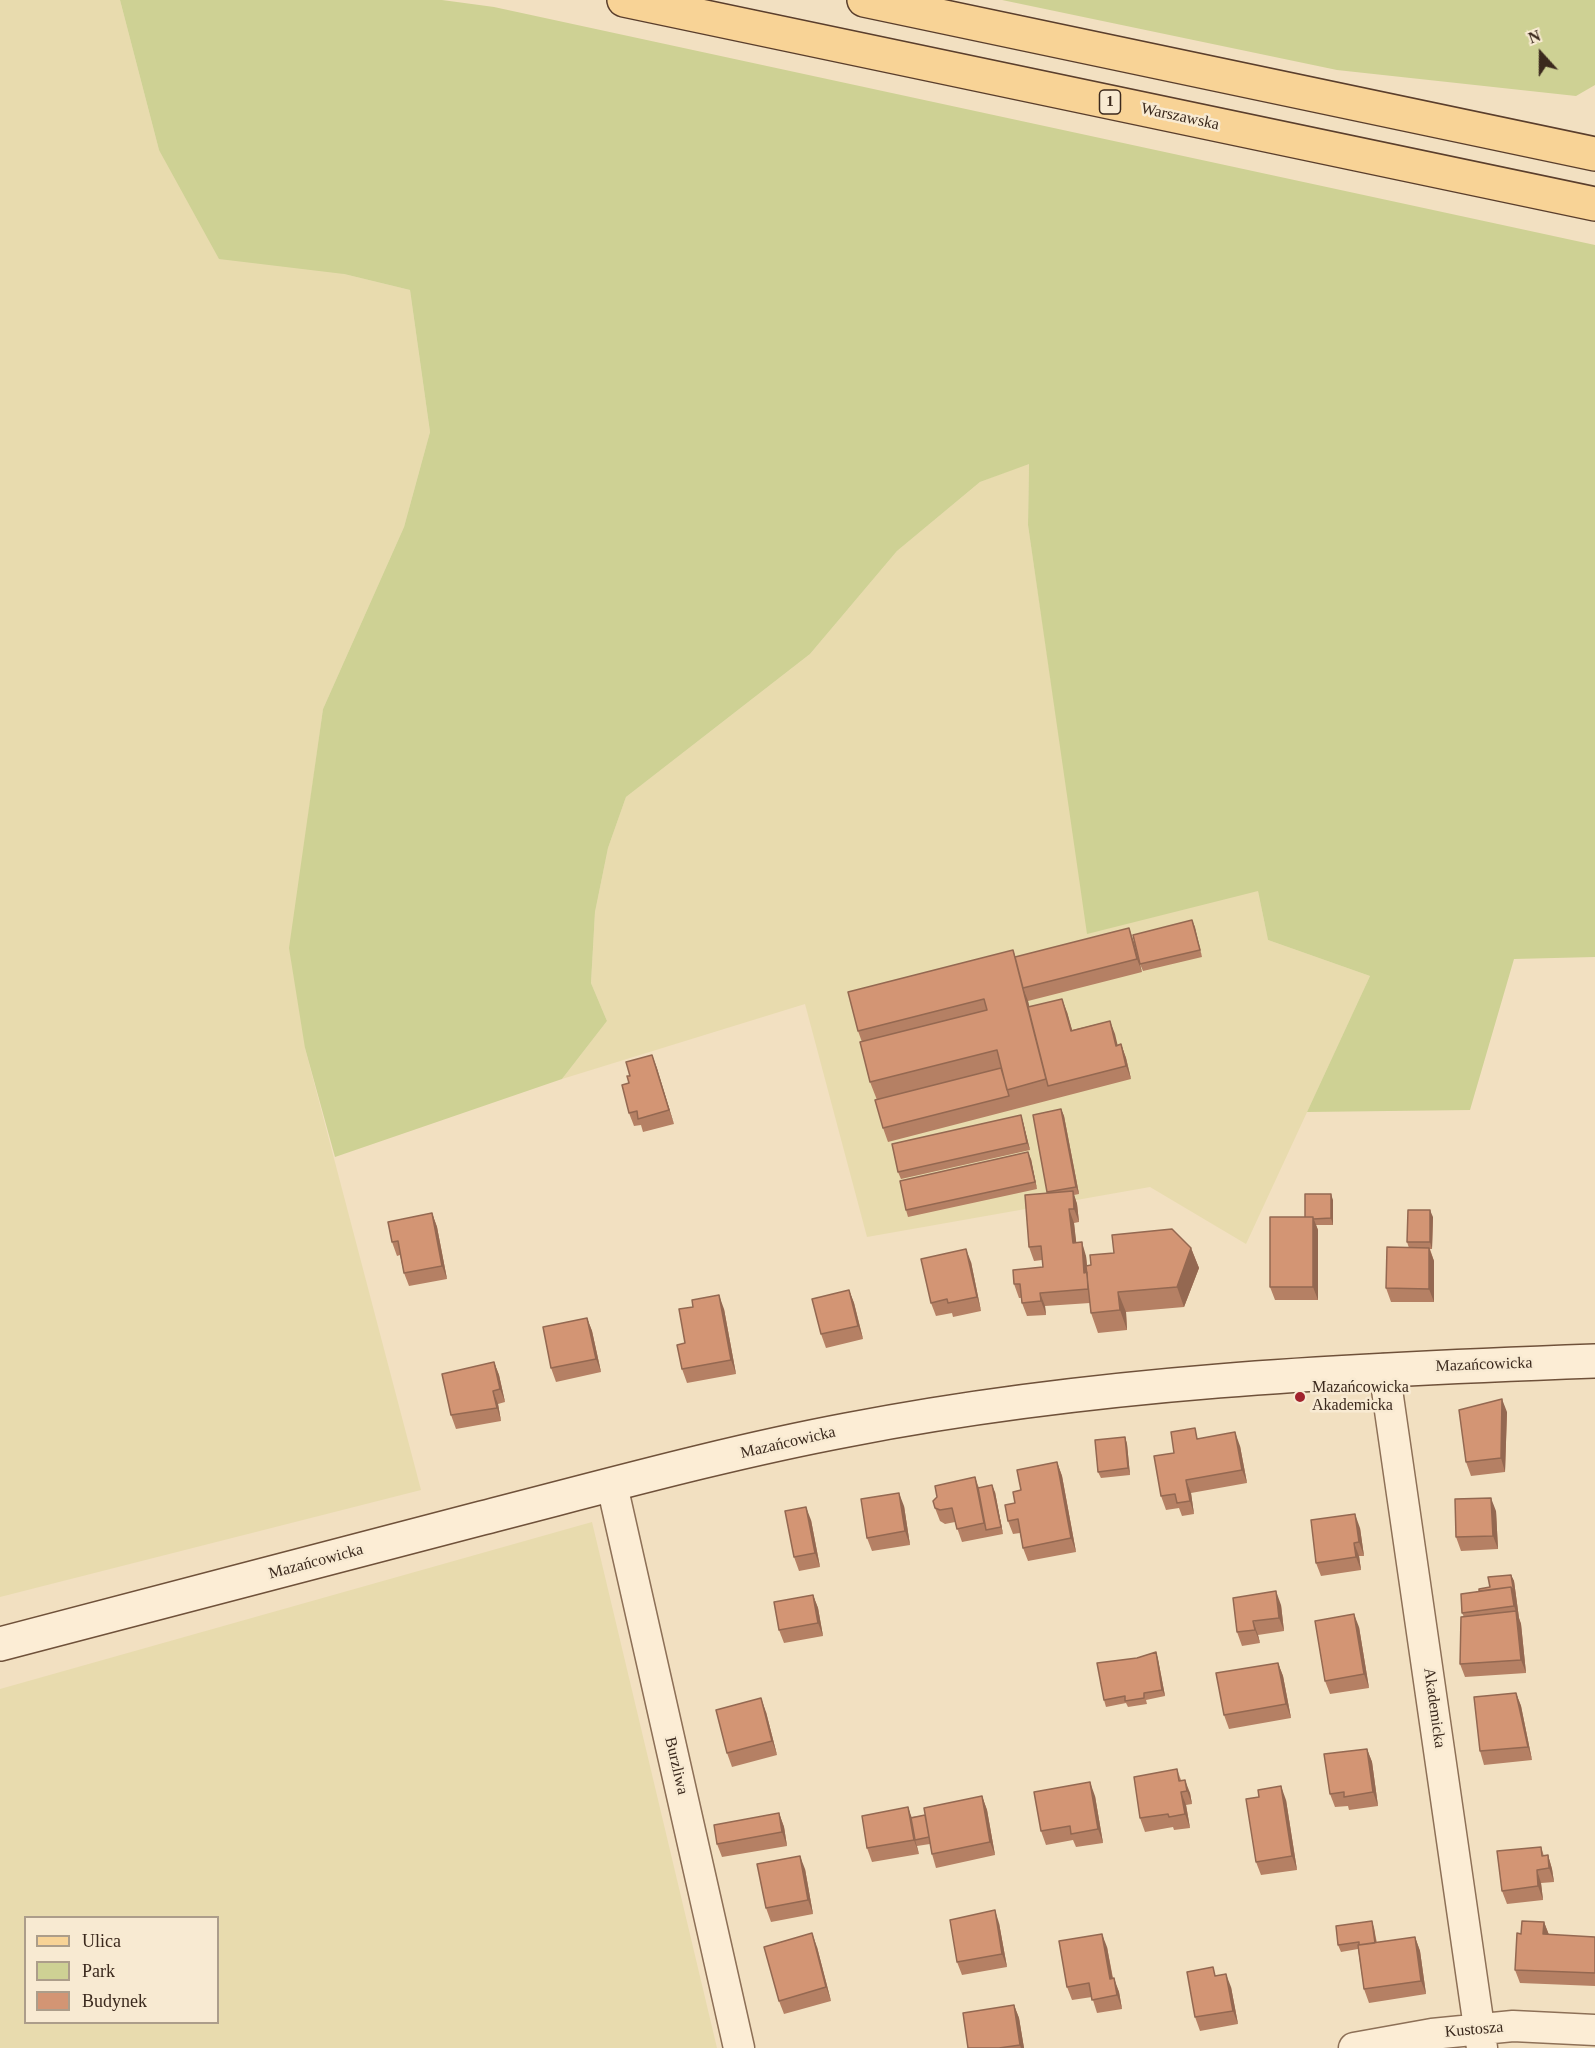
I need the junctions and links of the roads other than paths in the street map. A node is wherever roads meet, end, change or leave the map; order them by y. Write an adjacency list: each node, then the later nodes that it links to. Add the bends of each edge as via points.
1 (624, 0): 6 (main road, Warszawska / 1)
2 (864, 0): 4 (main road)
3 (1595, 133): 4 (main road)
4 (1544, 143): 5 (main road)
5 (1595, 154)
6 (1595, 204)
7 (1595, 1361): 8 (street, Mazańcowicka)
8 (1384, 1369): 9 (street, Mazańcowicka, via 1113,1390 980,1407 846,1430); 12 (street, Akademicka)
9 (612, 1485): 10 (street, Mazańcowicka); 13 (street, Burzliwa)
10 (0, 1644)
11 (1595, 2030): 12 (street, Kustosza, via 1513,2026)
12 (1481, 2039): 14 (street, Kustosza, via 1432,2034)
13 (739, 2048)
14 (1354, 2048)

